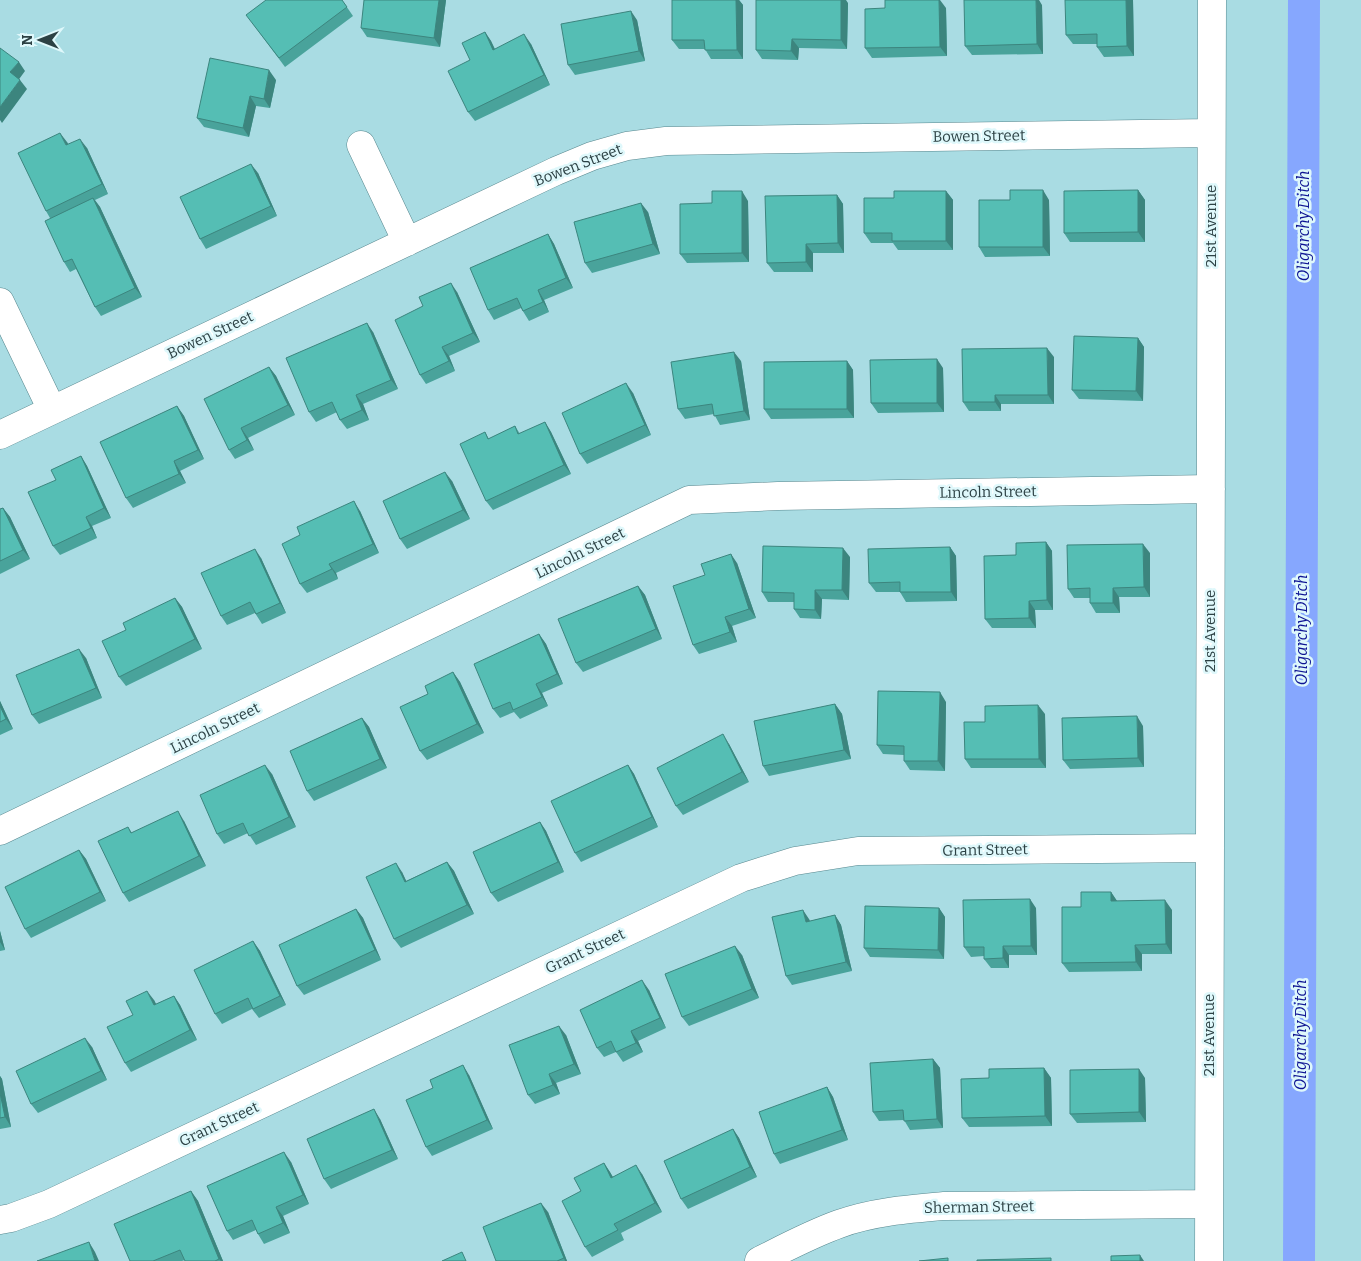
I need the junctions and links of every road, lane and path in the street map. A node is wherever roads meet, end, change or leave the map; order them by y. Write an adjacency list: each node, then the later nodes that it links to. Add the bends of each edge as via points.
1 (1212, 0): 2 (street, 21st Avenue)
2 (1211, 133): 4 (street, Bowen Street, via 666,141 627,146 556,171); 8 (street, 21st Avenue)
3 (361, 145): 4 (street)
4 (407, 242): 6 (street, Bowen Street)
5 (0, 302): 6 (street)
6 (52, 410): 7 (street, Bowen Street)
7 (0, 435)
8 (1211, 489): 9 (street, Lincoln Street, via 689,500); 10 (street, 21st Avenue)
9 (0, 831)
10 (1210, 848): 11 (street, 21st Avenue); 12 (street, Grant Street, via 858,851 795,861 741,878 49,1204)
11 (1209, 1204): 13 (street, Sherman Street, via 907,1209 841,1224); 14 (street, 21st Avenue)
12 (0, 1220)
13 (759, 1261)
14 (1209, 1261)

